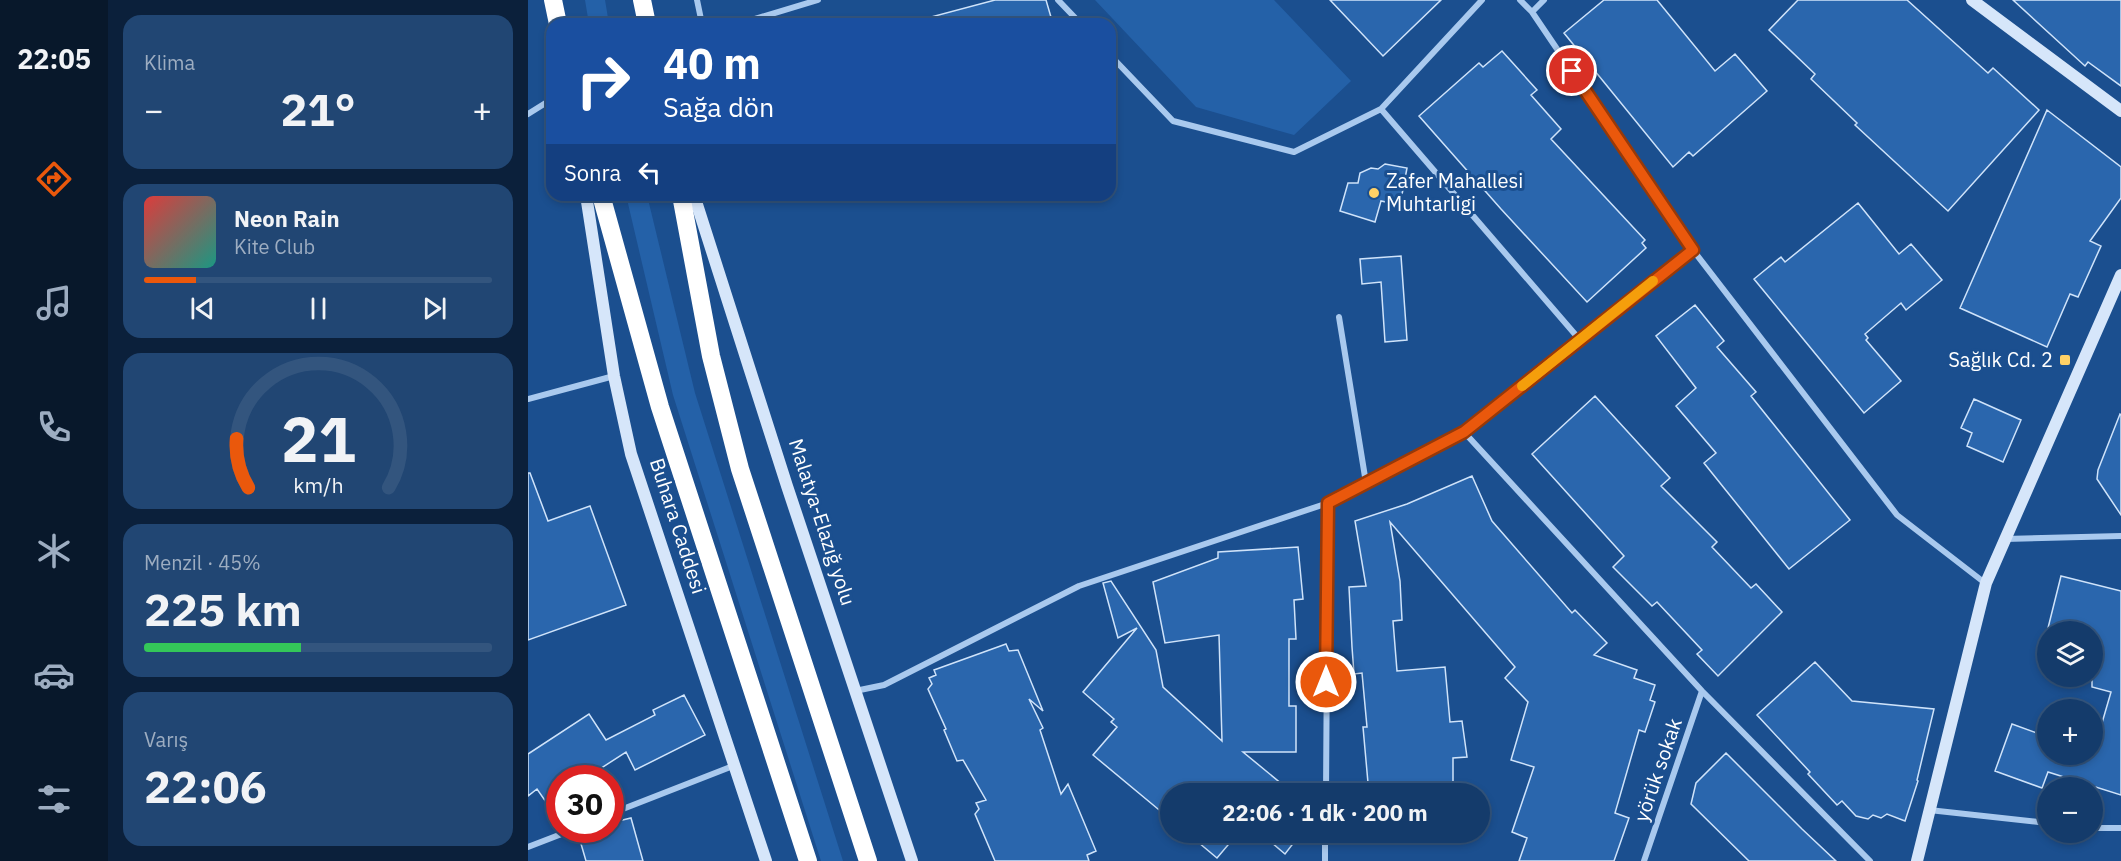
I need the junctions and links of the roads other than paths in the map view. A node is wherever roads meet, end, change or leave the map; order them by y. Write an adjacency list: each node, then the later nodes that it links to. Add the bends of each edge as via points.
1 (553, 0): 11 (highway)
2 (642, 0): 12 (highway)
3 (698, 0): 13 (street)
4 (818, 0): 14 (street)
5 (1058, 0): 15 (street)
6 (1482, 0): 18 (street)
7 (1520, 0): 10 (street)
8 (1544, 0): 10 (street)
9 (1972, 0): 19 (main road)
10 (1532, 12): 25 (street)
11 (557, 18)
12 (646, 18)
13 (701, 18)
14 (758, 18)
15 (1075, 18)
16 (1116, 61): 18 (street, via 1173,121 1294,152)
17 (546, 103): 20 (street)
18 (1381, 109): 28 (street)
19 (2121, 111)
20 (528, 114)
21 (586, 201): 29 (main road, Buhara Caddesi)
22 (603, 201): 50 (highway, via 660,407)
23 (682, 201): 51 (highway, via 711,356 740,469)
24 (696, 201): 37 (main road, Malatya-Elazığ yolu)
25 (1693, 250): 28 (street); 36 (street, via 1897,515)
26 (2121, 275): 35 (main road)
27 (1339, 316): 32 (street)
28 (1580, 340): 31 (street)
29 (614, 376): 30 (street); 39 (main road, Buhara Caddesi, via 631,454)
30 (528, 399)
31 (1464, 432): 32 (street); 38 (street)
32 (1366, 483): 33 (street)
33 (1328, 503): 37 (street, via 1079,586 884,685); 40 (street)
34 (2121, 536): 35 (street)
35 (2006, 538): 36 (main road)
36 (1986, 583): 42 (main road)
37 (855, 691): 52 (main road, Malatya-Elazığ yolu)
38 (1702, 691): 54 (street, yörük sokak); 55 (street)
39 (733, 766): 41 (street); 49 (main road, Buhara Caddesi)
40 (1326, 783)
41 (624, 809)
42 (1928, 810): 43 (street); 56 (main road)
43 (2037, 823)
44 (2103, 828): 45 (street)
45 (2121, 828)
46 (546, 840): 48 (street)
47 (1325, 843): 53 (street)
48 (528, 847)
49 (766, 861)
50 (808, 861)
51 (868, 861)
52 (912, 861)
53 (1325, 861)
54 (1644, 861)
55 (1870, 861)
56 (1917, 861)

